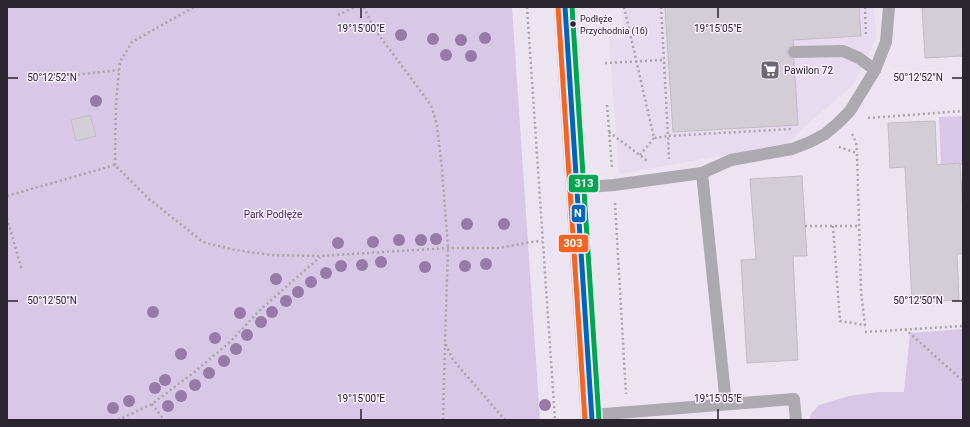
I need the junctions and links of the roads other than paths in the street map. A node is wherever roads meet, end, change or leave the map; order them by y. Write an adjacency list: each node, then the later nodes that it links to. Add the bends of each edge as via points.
1 (565, 7): 6 (street)
2 (889, 7): 4 (lane, via 886,42)
3 (794, 52): 4 (lane, via 843,51 859,58)
4 (875, 70): 5 (lane, via 850,110 825,134 792,149 732,160)
5 (702, 174): 6 (lane); 7 (lane)
6 (577, 188): 8 (street)
7 (726, 404): 8 (lane, via 627,412); 9 (lane, via 794,399)
8 (592, 418)
9 (796, 420)

